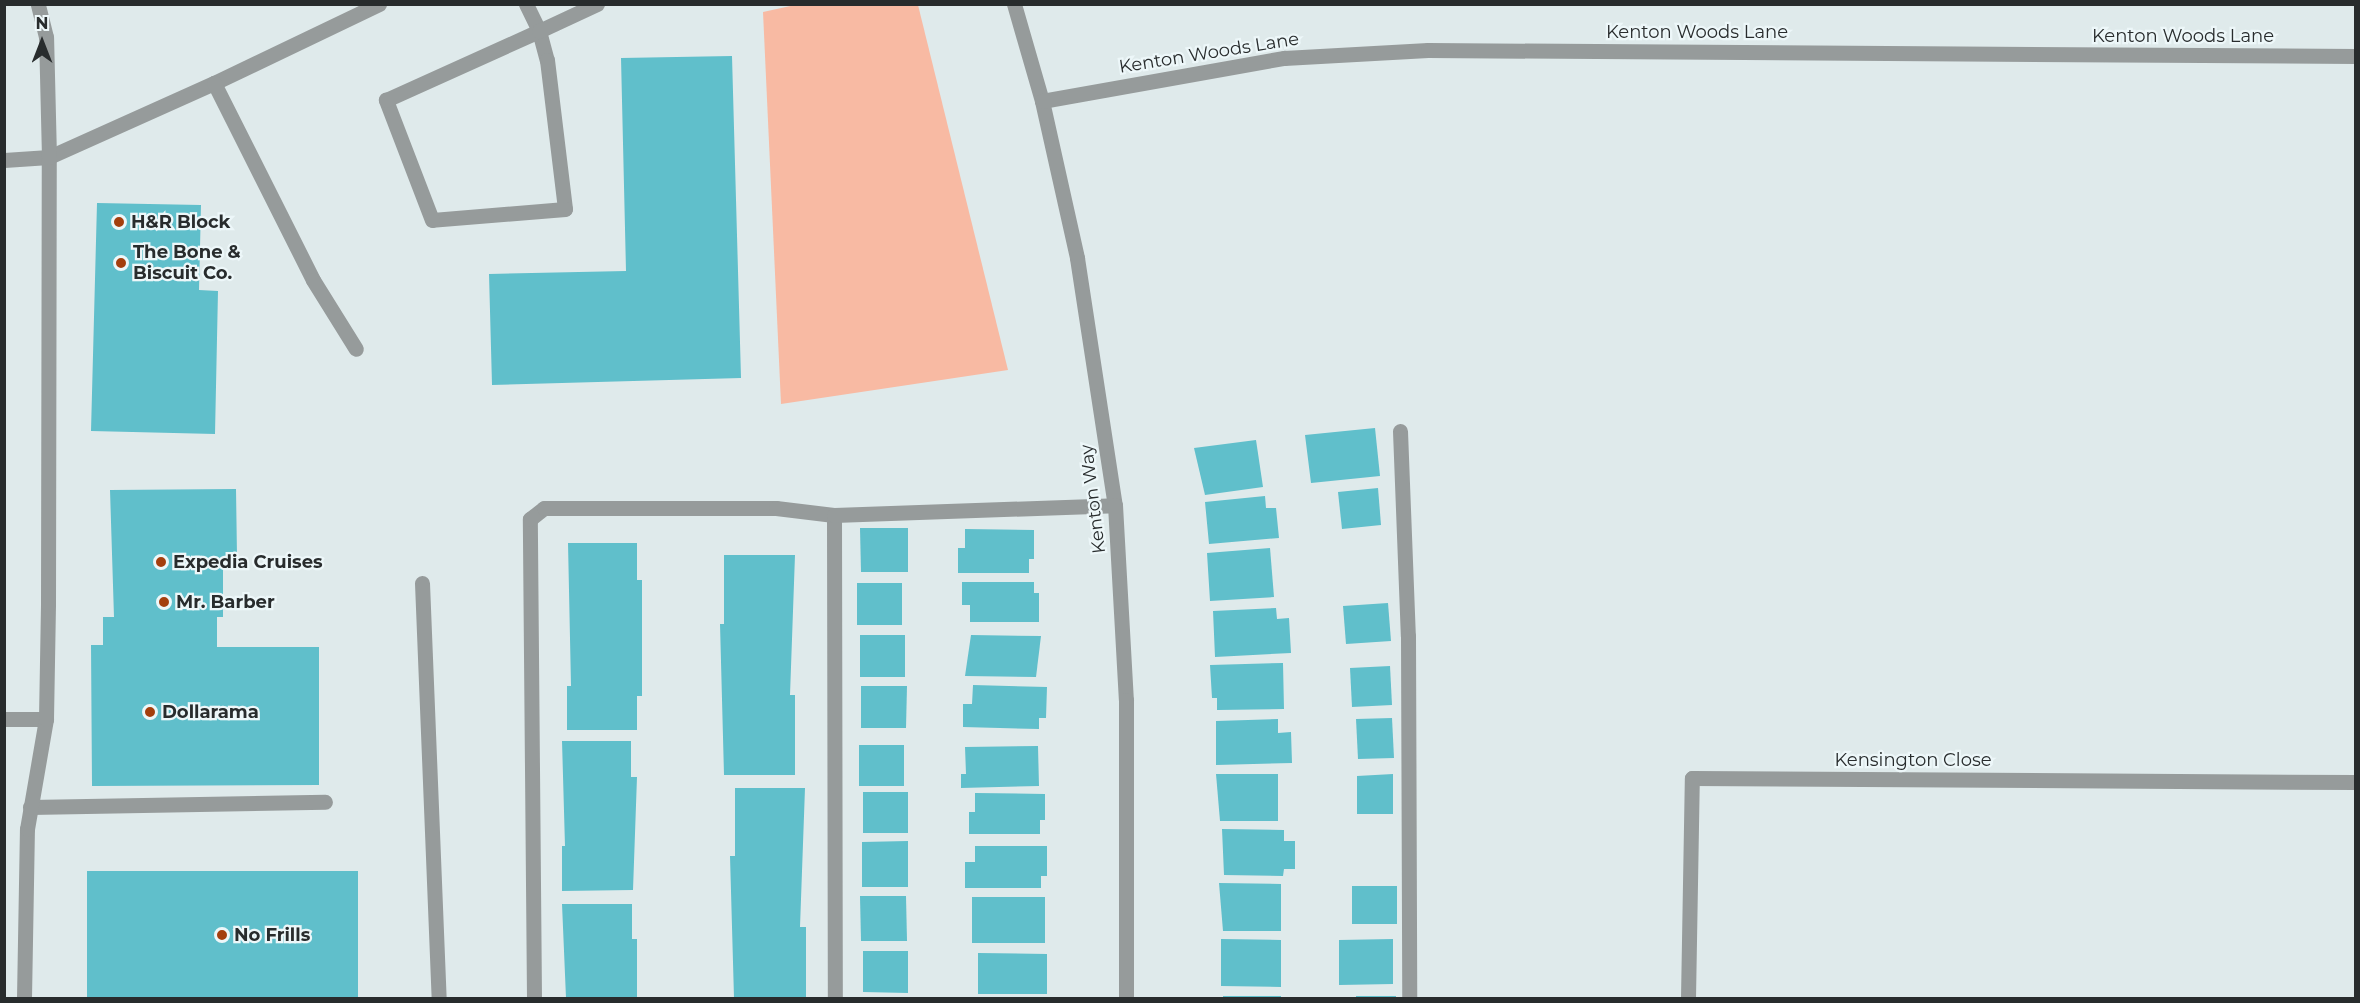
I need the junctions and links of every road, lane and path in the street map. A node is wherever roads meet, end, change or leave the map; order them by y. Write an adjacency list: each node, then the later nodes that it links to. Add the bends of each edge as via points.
1 (38, 4): 10 (street, via 46,37)
2 (379, 4): 8 (street)
3 (526, 4): 6 (street)
4 (597, 4): 6 (street)
5 (1014, 4): 9 (street, Kenton Way)
6 (539, 31): 6 (street, via 548,60 565,209 432,220 386,100)
7 (2355, 56): 9 (street, Kenton Woods Lane, via 1428,50 1284,58)
8 (214, 83): 10 (street); 12 (street, via 313,280)
9 (1042, 101): 14 (street, Kenton Way, via 1077,258)
10 (49, 157): 11 (street); 18 (street)
11 (4, 160)
12 (356, 349)
13 (1400, 431): 27 (street, via 1408,636)
14 (1115, 505): 15 (street); 26 (street, Kenton Way, via 1126,700)
15 (834, 515): 24 (street, via 776,508 544,508 530,519); 25 (street)
16 (422, 584): 23 (street)
17 (4, 719): 18 (street)
18 (46, 719): 21 (street)
19 (2355, 782): 28 (street, Kensington Close, via 1692,778)
20 (325, 802): 21 (street)
21 (30, 807): 22 (street)
22 (24, 999)
23 (439, 999)
24 (534, 999)
25 (836, 999)
26 (1126, 999)
27 (1409, 999)
28 (1688, 999)

